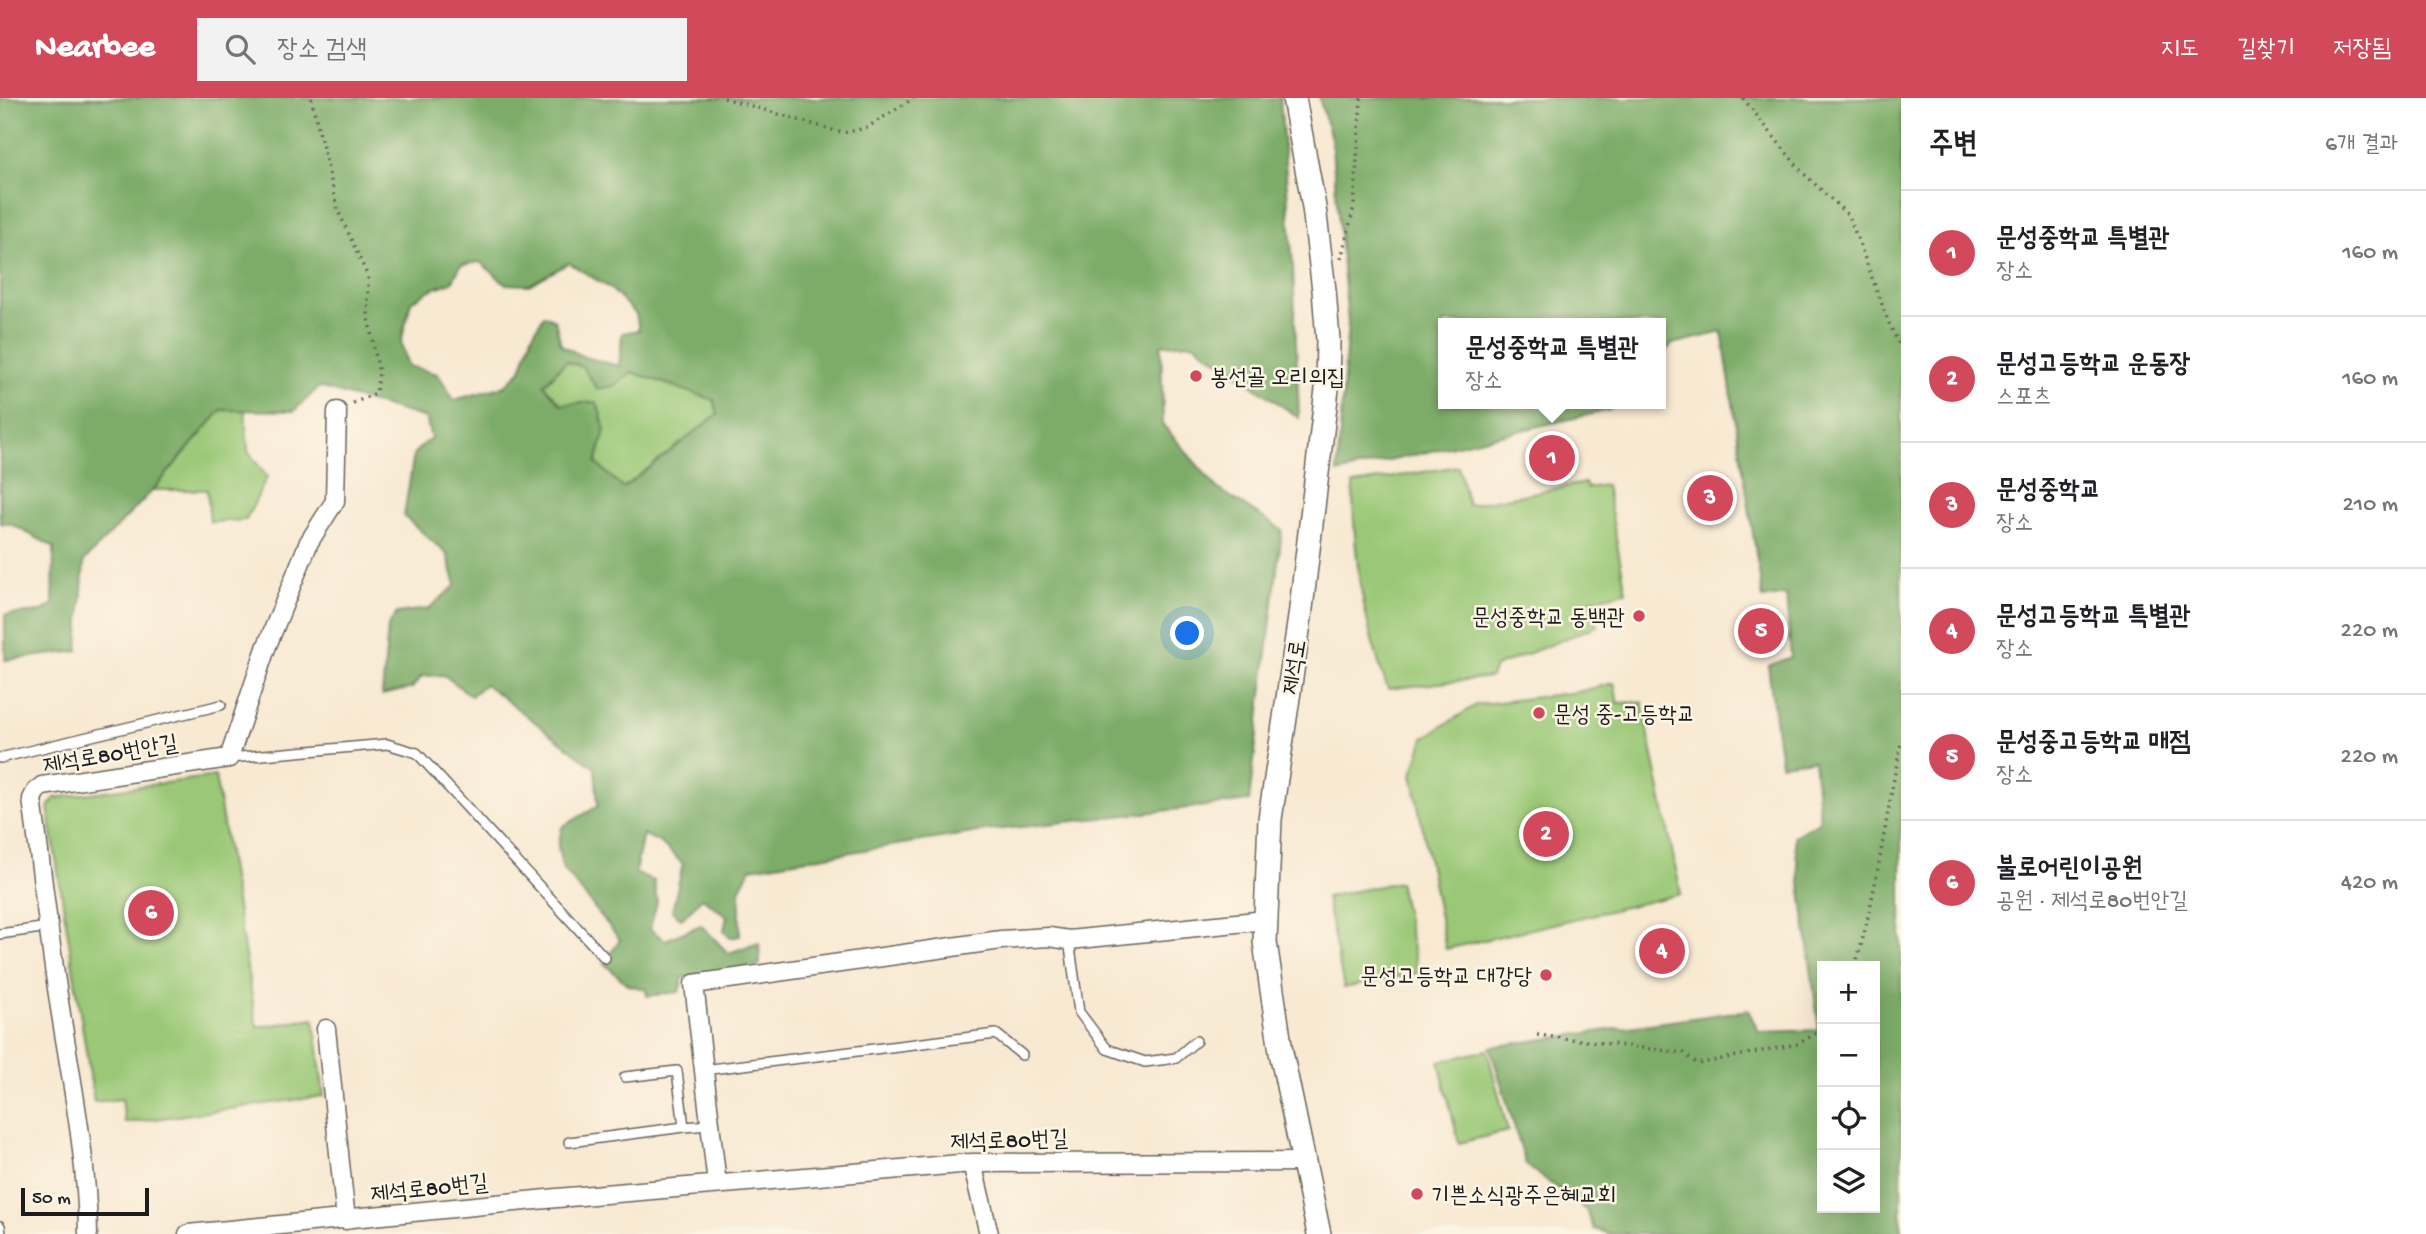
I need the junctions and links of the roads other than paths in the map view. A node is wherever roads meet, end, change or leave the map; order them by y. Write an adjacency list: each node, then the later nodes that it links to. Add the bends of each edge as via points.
1 (1294, 98): 6 (street, 제석로, via 1308,169 1328,340 1325,417 1270,819)
2 (337, 411): 5 (street, via 335,500 309,542 266,648)
3 (221, 705): 4 (lane)
4 (0, 758)
5 (229, 758): 7 (street, 제석로80번안길, via 42,786 36,791 32,799); 10 (lane, via 387,744 416,753)
6 (1266, 920): 9 (street); 19 (street, 제석로, via 1270,990)
7 (48, 927): 8 (lane); 25 (street, 제석로80번안길, via 78,1117)
8 (0, 934)
9 (1069, 940): 12 (lane, via 1079,1012 1107,1049 1145,1062 1176,1058); 14 (street, via 1001,940 694,984)
10 (605, 958)
11 (326, 1028): 23 (street)
12 (1196, 1041)
13 (1022, 1055): 14 (lane, via 996,1034)
14 (703, 1070): 16 (street)
15 (625, 1077): 17 (lane, via 677,1071)
16 (709, 1125): 17 (lane); 21 (street)
17 (684, 1127): 18 (lane)
18 (569, 1142)
19 (1304, 1162): 20 (street, 제석로80번길); 28 (street, 제석로)
20 (972, 1163): 21 (street, 제석로80번길); 27 (street)
21 (717, 1185): 23 (street, 제석로80번길, via 557,1198)
22 (0, 1226): 24 (lane)
23 (347, 1227): 26 (street, 제석로80번길)
24 (1, 1234)
25 (88, 1234)
26 (188, 1234)
27 (989, 1234)
28 (1319, 1234)

